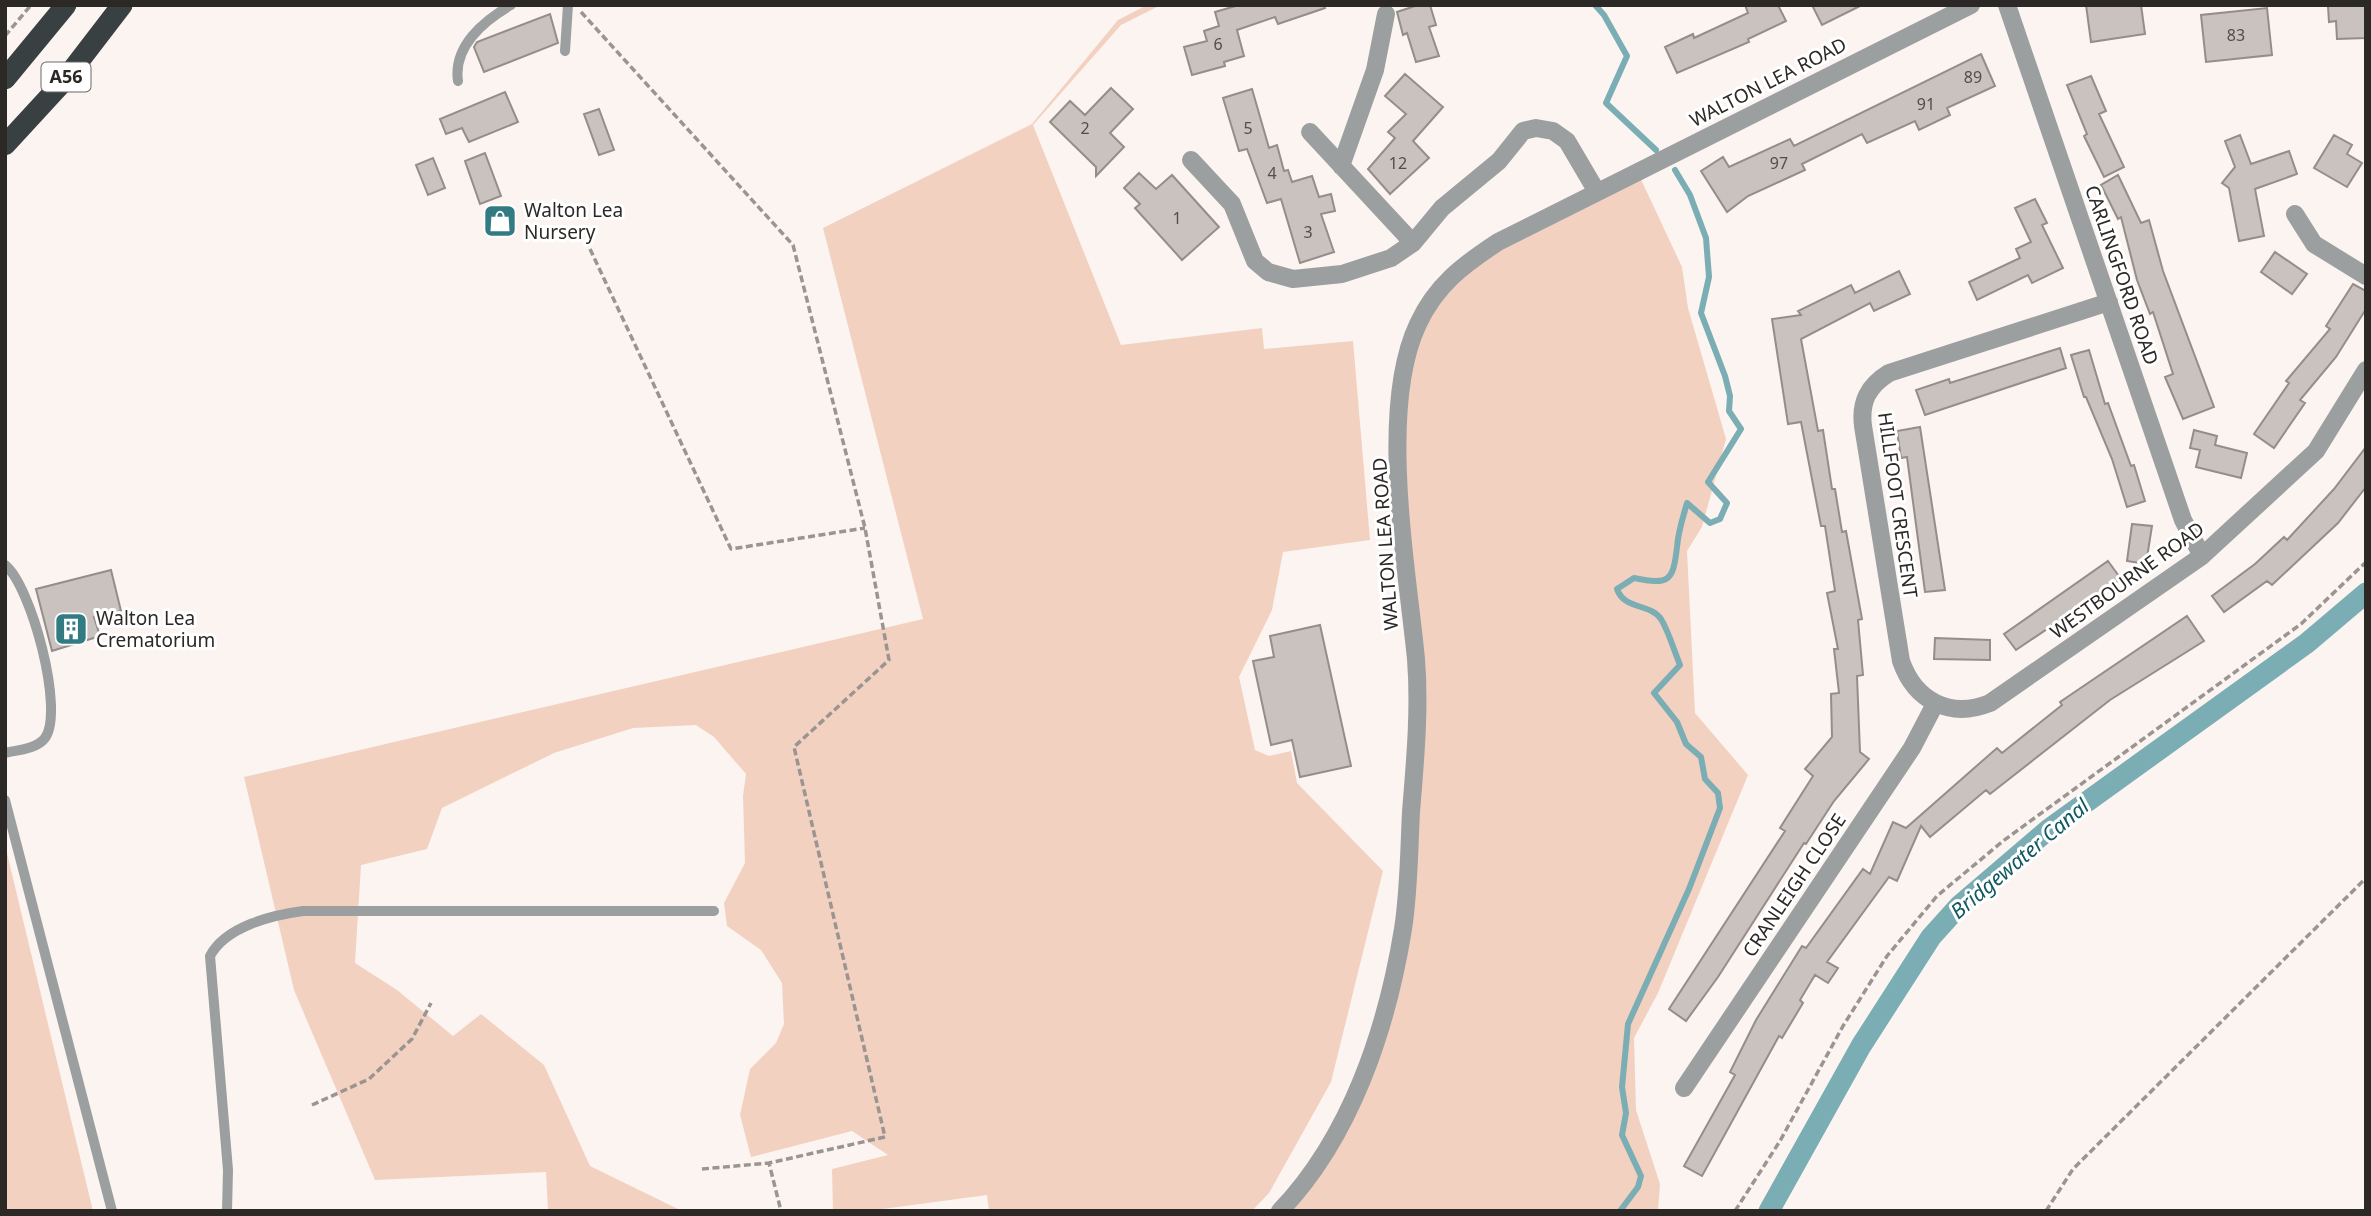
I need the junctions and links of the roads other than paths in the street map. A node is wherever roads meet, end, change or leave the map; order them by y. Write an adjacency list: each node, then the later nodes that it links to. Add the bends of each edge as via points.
1 (66, 5): 9 (highway, A56)
2 (122, 5): 12 (highway, A56, via 63,82)
3 (511, 5): 10 (lane, via 468,42 459,60)
4 (568, 5): 8 (lane)
5 (2007, 5): 19 (street, CARLINGFORD ROAD)
6 (1966, 6): 15 (street, WALTON LEA ROAD)
7 (1386, 14): 14 (street, via 1375,70)
8 (565, 51)
9 (5, 79)
10 (458, 81)
11 (1310, 132): 14 (street)
12 (5, 145)
13 (1191, 160): 17 (street, via 1232,204 1255,261 1280,277 1314,278 1367,268)
14 (1341, 166): 17 (street)
15 (1597, 192): 17 (street, via 1567,141 1553,131 1523,131 1499,161 1442,208); 30 (street, WALTON LEA ROAD, via 1498,242 1457,269 1435,292 1417,326 1402,375 1399,448 1401,523 1416,663 1416,742 1403,927 1385,1018 1350,1105 1296,1195)
16 (2295, 214): 18 (street, via 2314,244)
17 (1413, 243)
18 (2366, 276)
19 (2109, 302): 21 (street, CARLINGFORD ROAD, via 2183,520); 23 (street, HILLFOOT CRESCENT, via 1889,373 1866,396 1863,426 1900,661 1911,682)
20 (2366, 370): 21 (street, WESTBOURNE ROAD, via 2316,451)
21 (2202, 556): 23 (street, WESTBOURNE ROAD, via 1990,703 1968,710)
22 (5, 565): 24 (lane, via 23,589 34,620 47,669 51,724 39,743)
23 (1935, 704): 27 (street, CRANLEIGH CLOSE, via 1912,748)
24 (5, 753)
25 (5, 800): 28 (lane)
26 (714, 911): 29 (lane, via 303,911 254,923 223,940 210,956 228,1171)
27 (1684, 1088)
28 (113, 1211)
29 (227, 1211)
30 (1280, 1211)

